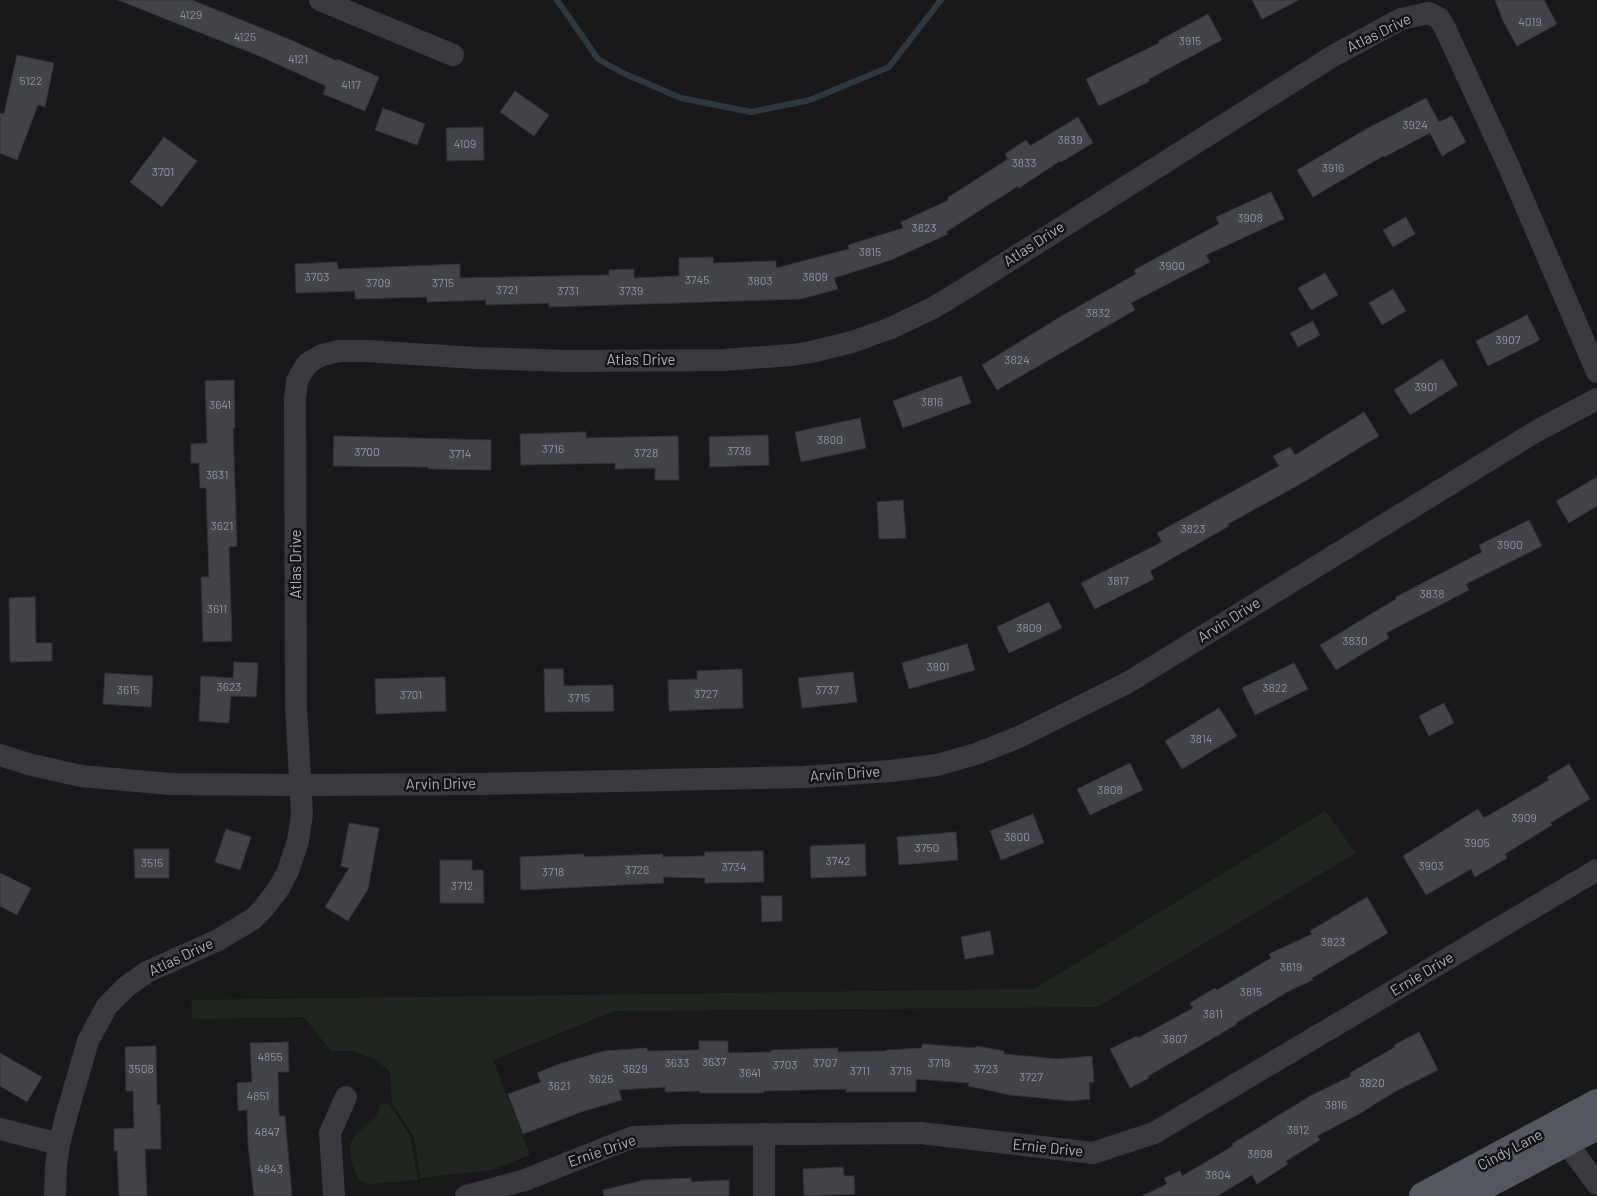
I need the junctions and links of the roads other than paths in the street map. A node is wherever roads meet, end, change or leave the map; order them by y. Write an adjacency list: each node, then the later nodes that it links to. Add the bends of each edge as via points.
1 (320, 0): 2 (street)
2 (453, 55)
3 (1597, 372): 6 (street, Atlas Drive, via 1444,26 1439,18 1428,13 1401,19 1334,56 932,308 852,342 811,352 723,360 569,361 367,351 322,355 303,370 297,381 295,399 296,706)
4 (1597, 399): 6 (street, Arvin Drive, via 1535,432 1127,683 1019,737 976,754 937,765 891,772 804,777)
5 (0, 755): 6 (street, Arvin Drive, via 81,776 133,782)
6 (301, 785): 14 (street, Atlas Drive, via 302,814 298,842 279,888 263,909 242,927 146,972 107,1006 88,1041)
7 (1597, 870): 12 (street, Ernie Drive, via 1154,1132 1093,1153 922,1133)
8 (346, 1097): 17 (street, via 330,1133)
9 (1597, 1103): 20 (main road, Cindy Lane)
10 (1597, 1126): 13 (main road, Cindy Lane)
11 (0, 1129): 14 (street)
12 (764, 1134): 18 (street, Ernie Drive, via 633,1137 525,1180); 19 (street)
13 (1566, 1142): 15 (street); 21 (main road, Cindy Lane)
14 (59, 1144): 16 (street, Atlas Drive)
15 (1597, 1184)
16 (55, 1196)
17 (334, 1196)
18 (466, 1196)
19 (764, 1196)
20 (1423, 1196)
21 (1465, 1196)

